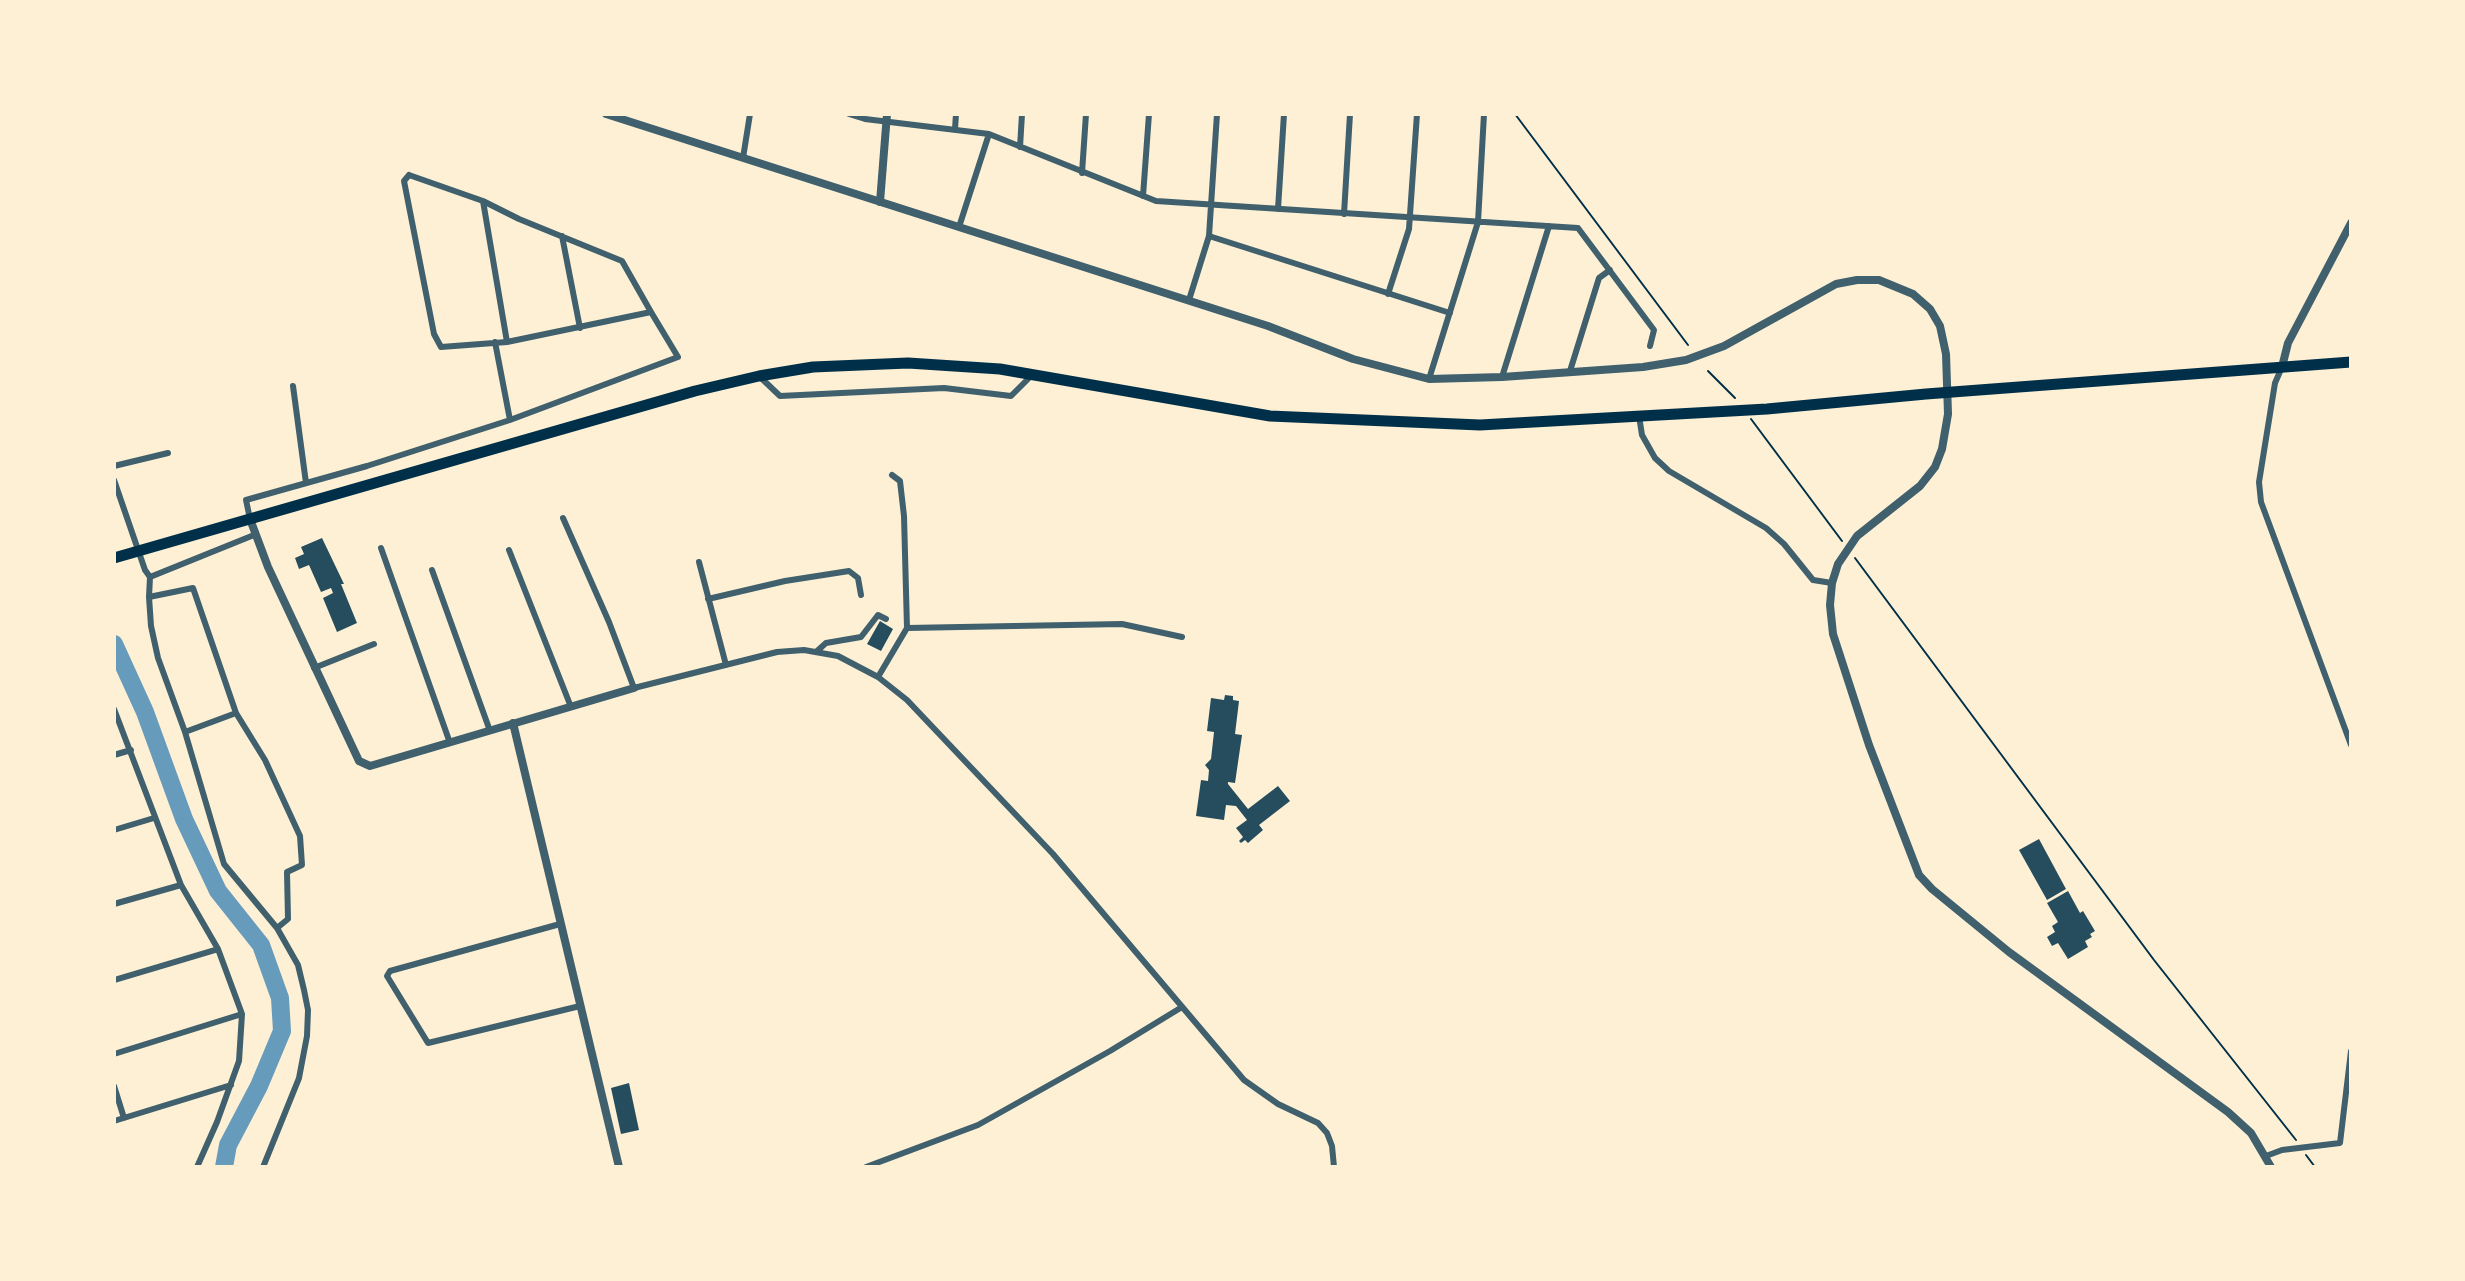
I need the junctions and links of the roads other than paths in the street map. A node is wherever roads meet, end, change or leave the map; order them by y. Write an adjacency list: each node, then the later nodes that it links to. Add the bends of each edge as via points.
1 (606, 114): 13 (street)
2 (750, 114): 18 (street)
3 (849, 114): 14 (street)
4 (956, 114): 15 (street)
5 (1022, 114): 17 (street)
6 (1086, 114): 19 (street)
7 (1149, 114): 20 (street)
8 (1217, 114): 23 (street)
9 (1284, 114): 24 (street)
10 (1350, 114): 25 (street)
11 (1417, 114): 26 (street)
12 (1484, 114): 27 (street)
13 (626, 117): 18 (street)
14 (886, 118): 15 (street); 22 (street)
15 (955, 129): 16 (street)
16 (989, 134): 17 (street); 30 (street)
17 (1020, 147): 19 (street)
18 (743, 158): 22 (street)
19 (1082, 173): 20 (street)
20 (1143, 196): 23 (street)
21 (483, 201): 31 (street); 39 (street, via 409,175 404,181 434,334 441,347); 40 (street)
22 (880, 202): 30 (street)
23 (1211, 204): 24 (street); 32 (street)
24 (1278, 209): 25 (street)
25 (1344, 214): 26 (street)
26 (1410, 218): 27 (street); 34 (street)
27 (1478, 222): 29 (street); 37 (street)
28 (2351, 223): 43 (street, via 2288,343)
29 (1549, 226): 33 (street, via 1578,228); 47 (street)
30 (959, 227): 35 (street)
31 (562, 236): 36 (street, via 622,261); 38 (street)
32 (1209, 236): 34 (street); 35 (street)
33 (1610, 270): 41 (street, via 1654,330); 44 (street, via 1599,278)
34 (1388, 294): 37 (street)
35 (1189, 300): 48 (street, via 1353,359)
36 (651, 312): 38 (street); 52 (street, via 678,357)
37 (1450, 313): 48 (street)
38 (580, 328): 40 (street)
39 (495, 342): 40 (street); 52 (street)
40 (507, 342)
41 (1650, 346)
42 (2351, 362): 43 (highway)
43 (2282, 367): 50 (highway); 88 (street, via 2259,482 2261,502)
44 (1570, 371): 47 (street); 50 (street, via 1686,360 1724,346 1836,284 1879,280 1913,294 1930,309 1946,354)
45 (1032, 375): 46 (highway, via 908,363 813,367); 46 (street, via 1011,396 944,388 780,396); 51 (highway, via 1270,416 1480,425)
46 (759, 376): 60 (highway)
47 (1502, 377): 48 (street)
48 (1429, 379)
49 (293, 386): 57 (street)
50 (1948, 393): 51 (highway); 68 (street, via 1947,429 1935,467 1920,486 1857,536)
51 (1639, 416): 68 (street, via 1642,435 1669,471 1766,528 1813,580)
52 (510, 420): 57 (street)
53 (168, 453): 54 (street)
54 (114, 466)
55 (892, 475): 73 (street, via 900,481 904,516)
56 (114, 480): 58 (street)
57 (306, 483): 60 (street, via 246,500)
58 (116, 499): 67 (street)
59 (563, 518): 80 (street)
60 (250, 519): 61 (street); 64 (highway)
61 (254, 535): 67 (street); 78 (street)
62 (381, 548): 87 (street)
63 (509, 550): 81 (street)
64 (114, 558)
65 (699, 562): 71 (street)
66 (432, 570): 85 (street)
67 (150, 577): 70 (street)
68 (1832, 583): 108 (street, via 1833,634 1919,875 2009,952 2228,1112)
69 (861, 595): 71 (street, via 858,578 849,571)
70 (149, 597): 83 (street, via 193,588); 86 (street, via 158,658)
71 (708, 599): 77 (street)
72 (886, 619): 76 (street, via 878,615 861,637 826,643)
73 (907, 628): 74 (street, via 1122,624); 79 (street)
74 (1182, 637)
75 (374, 644): 78 (street)
76 (816, 652): 77 (street, via 777,652); 79 (street, via 838,656)
77 (726, 665): 80 (street)
78 (314, 668): 87 (street, via 359,761 370,766)
79 (878, 677): 100 (street, via 907,700 1053,854)
80 (634, 688): 81 (street)
81 (571, 707): 84 (street)
82 (114, 709): 89 (street)
83 (236, 713): 86 (street); 96 (street, via 265,760 300,836 302,865 287,872 288,919)
84 (513, 723): 85 (street); 95 (street)
85 (490, 731): 87 (street)
86 (185, 732): 96 (street, via 224,864)
87 (450, 743)
88 (2351, 745)
89 (131, 750): 90 (street); 91 (street)
90 (114, 755)
91 (154, 818): 92 (street); 93 (street)
92 (114, 830)
93 (181, 885): 94 (street); 97 (street)
94 (114, 904)
95 (560, 924): 99 (street); 99 (street, via 387,976 428,1043)
96 (277, 928): 110 (street, via 298,965 308,1010 307,1036 299,1078)
97 (218, 949): 98 (street); 101 (street)
98 (114, 980)
99 (580, 1006): 111 (street)
100 (1182, 1007): 112 (street, via 978,1125); 113 (street, via 1244,1080 1318,1123 1332,1146)
101 (242, 1014): 103 (street); 104 (street)
102 (2351, 1051): 108 (street, via 2340,1143)
103 (114, 1054)
104 (231, 1085): 106 (street); 109 (street)
105 (114, 1086): 106 (street)
106 (124, 1118): 107 (street)
107 (114, 1121)
108 (2266, 1156): 114 (street)
109 (197, 1167)
110 (263, 1167)
111 (619, 1167)
112 (866, 1167)
113 (1334, 1167)
114 (2271, 1167)

